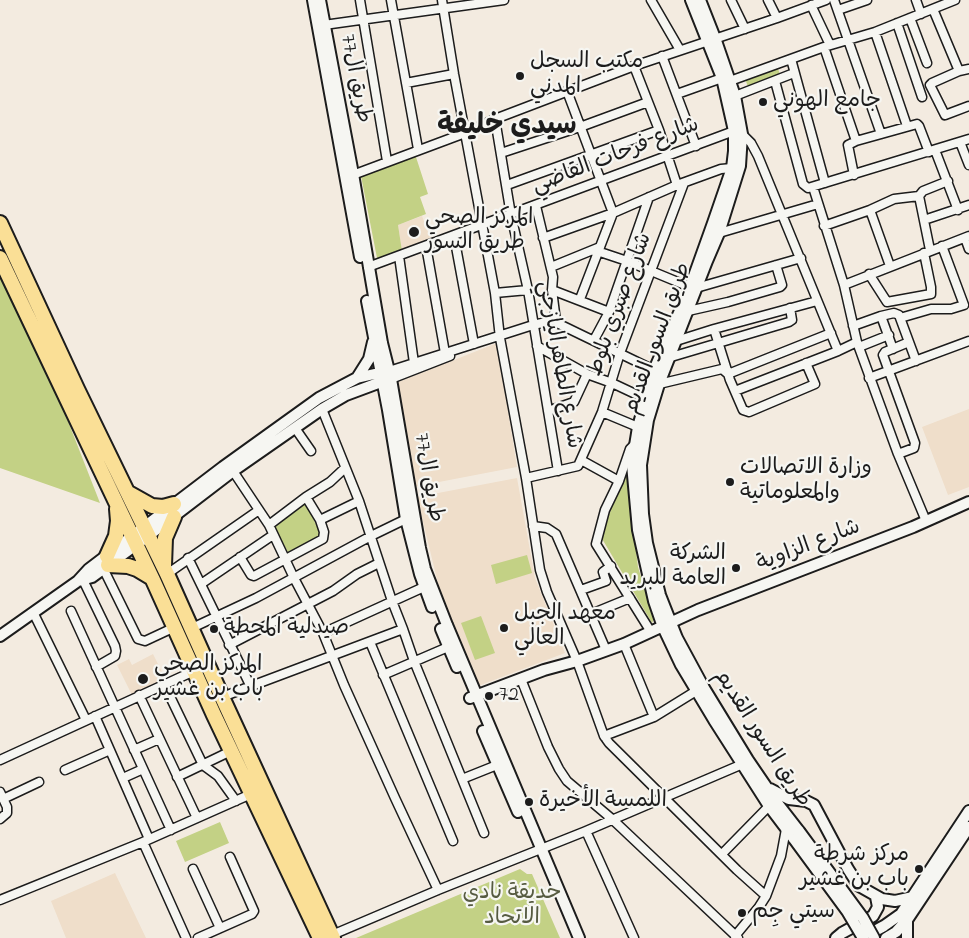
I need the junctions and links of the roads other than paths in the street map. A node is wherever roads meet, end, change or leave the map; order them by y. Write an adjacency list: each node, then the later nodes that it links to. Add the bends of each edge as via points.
1 (313, 0): 74 (main road, طريق ال77)
2 (320, 0): 30 (main road, طريق ال77)
3 (360, 0): 28 (street)
4 (391, 0): 25 (street)
5 (442, 0): 20 (street)
6 (504, 0): 18 (street)
7 (651, 0): 36 (street)
8 (691, 0): 33 (main road, طريق السور القديم)
9 (700, 0): 33 (main road, طريق السور القديم)
10 (730, 0): 31 (street)
11 (768, 0): 26 (street)
12 (799, 0): 21 (street)
13 (826, 0): 19 (street)
14 (834, 0): 23 (street)
15 (868, 0): 23 (street)
16 (916, 0): 24 (street)
17 (955, 0): 22 (street)
18 (477, 2): 20 (street)
19 (811, 5): 21 (street); 35 (street)
20 (443, 9): 25 (street); 44 (street)
21 (803, 9): 26 (street)
22 (933, 9): 24 (street); 42 (street)
23 (838, 10): 34 (street)
24 (921, 14): 27 (street)
25 (394, 15): 28 (street); 47 (street)
26 (777, 18): 31 (street)
27 (910, 18): 29 (street); 39 (street)
28 (363, 20): 30 (street); 70 (street)
29 (896, 23): 32 (street); 51 (street)
30 (324, 25): 74 (main road, طريق ال77)
31 (745, 29): 33 (street)
32 (874, 32): 34 (street); 55 (street)
33 (711, 40): 36 (street); 45 (main road, طريق السور القديم)
34 (849, 40): 35 (street); 60 (street)
35 (827, 46): 38 (street); 62 (street)
36 (680, 50): 37 (street)
37 (662, 56): 40 (street); 49 (street)
38 (790, 59): 43 (street); 45 (street)
39 (927, 63)
40 (634, 66): 48 (street); 52 (street)
41 (969, 69): 42 (street)
42 (959, 71): 53 (street, via 930,85 945,115)
43 (794, 73): 46 (street); 77 (street)
44 (454, 74): 47 (street); 58 (street)
45 (726, 79): 49 (street); 50 (main road, طريق السور القديم); 59 (main road, طريق السور القديم)
46 (775, 81): 50 (street); 80 (street, via 803,184)
47 (406, 83): 65 (street)
48 (568, 91): 54 (street); 56 (street)
49 (677, 94): 64 (street)
50 (735, 96): 59 (main road, طريق السور القديم)
51 (922, 97)
52 (648, 102): 56 (street); 57 (street)
53 (969, 106)
54 (495, 119): 58 (street); 67 (street, شارع الطاهراليازجي)
55 (907, 126): 60 (street); 66 (street, via 919,125)
56 (580, 127): 67 (street); 68 (street)
57 (659, 130): 68 (street); 69 (street)
58 (465, 133): 65 (street); 93 (street)
59 (738, 133): 64 (street, شارع فرحات القاضي); 72 (main road, طريق السور القديم); 89 (street, via 751,143); 95 (main road, طريق السور القديم, via 740,166)
60 (881, 134): 62 (street)
61 (969, 139): 63 (street)
62 (856, 141): 73 (street, via 848,145)
63 (960, 142): 66 (street); 71 (street)
64 (696, 146): 69 (street, شارع فرحات القاضي)
65 (418, 149): 70 (street)
66 (932, 151): 73 (street); 76 (street)
67 (501, 154): 79 (street, شارع الطاهراليازجي)
68 (591, 155): 75 (street); 79 (street)
69 (668, 156): 75 (street, شارع فرحات القاضي); 78 (street)
70 (387, 161): 74 (street)
71 (969, 165)
72 (732, 168): 78 (street); 115 (main road, طريق السور القديم)
73 (854, 175): 77 (street)
74 (350, 176): 110 (main road, طريق ال77); 135 (main road)
75 (601, 181): 85 (street, شارع فرحات القاضي); 88 (street)
76 (948, 181): 81 (street); 87 (street)
77 (825, 183): 80 (street)
78 (680, 184): 82 (street); 112 (street, شارع صبري بلوط)
79 (507, 185): 90 (street, شارع الطاهراليازجي)
80 (813, 187): 83 (street)
81 (918, 196): 86 (street, via 894,199); 91 (street)
82 (649, 197): 88 (street); 107 (street)
83 (818, 204): 89 (street); 94 (street)
84 (969, 205): 87 (street)
85 (536, 206): 90 (street, شارع فرحات القاضي); 98 (street)
86 (870, 210): 94 (street); 109 (street)
87 (958, 210): 91 (street)
88 (613, 213): 98 (street); 101 (street)
89 (783, 214): 95 (street); 106 (street)
90 (512, 215): 93 (street, شارع فرحات القاضي); 116 (street, شارع الطاهراليازجي)
91 (924, 220): 103 (street)
92 (0, 223): 161 (highway)
93 (483, 225): 96 (street, شارع فرحات القاضي); 118 (street)
94 (824, 226): 114 (street)
95 (719, 233): 115 (main road, طريق السور القديم)
96 (454, 236): 99 (street, شارع فرحات القاضي); 141 (street)
97 (967, 237): 100 (street); 102 (street)
98 (543, 238): 111 (street)
99 (426, 246): 104 (street, شارع فرحات القاضي); 146 (street)
100 (942, 246): 103 (street); 125 (street, via 964,305 931,309)
101 (599, 249): 107 (street); 111 (street); 119 (street)
102 (969, 249)
103 (927, 251): 109 (street); 113 (street, via 931,294 886,302)
104 (399, 256): 110 (street, شارع فرحات القاضي); 150 (street)
105 (0, 258): 161 (highway)
106 (801, 258): 108 (street); 120 (street)
107 (627, 261): 112 (street); 123 (street)
108 (776, 265): 115 (street); 122 (street, via 780,287)
109 (890, 266): 113 (street)
110 (368, 267): 156 (main road, طريق ال77)
111 (550, 267): 117 (street)
112 (651, 272): 115 (street); 147 (street, شارع صبري بلوط)
113 (869, 274): 114 (street)
114 (844, 285): 129 (street)
115 (694, 289): 122 (main road, طريق السور القديم); 152 (main road, طريق السور القديم)
116 (528, 290): 118 (street); 128 (street, شارع الطاهراليازجي)
117 (552, 290): 119 (street); 127 (street)
118 (495, 293): 134 (street)
119 (580, 299): 123 (street)
120 (817, 301): 121 (street); 132 (street)
121 (790, 308): 126 (street); 131 (street, via 791,321)
122 (688, 310): 138 (main road, طريق السور القديم)
123 (609, 312): 136 (street)
124 (881, 316): 125 (street, via 895,313); 129 (street); 133 (street)
125 (900, 318): 140 (street)
126 (751, 319): 130 (street); 131 (street)
127 (555, 320): 128 (street); 136 (street)
128 (533, 325): 134 (street); 143 (street, شارع الطاهراليازجي)
129 (853, 326): 142 (street)
130 (714, 329): 138 (street); 139 (street)
131 (756, 331): 139 (street)
132 (831, 333): 145 (street); 155 (street)
133 (889, 335): 142 (street); 144 (street)
134 (500, 336): 141 (street); 156 (street); 176 (street)
135 (374, 338): 156 (main road); 157 (main road, via 369,359)
136 (594, 340): 147 (street)
137 (969, 341): 149 (street)
138 (676, 342): 148 (main road, طريق السور القديم)
139 (718, 342): 148 (street); 155 (street)
140 (909, 342): 144 (street); 149 (street)
141 (474, 344): 146 (street)
142 (858, 344): 145 (street); 158 (street)
143 (537, 346): 154 (street); 165 (street, شارع الطاهراليازجي)
144 (893, 348): 153 (street, via 883,355)
145 (838, 351): 151 (street)
146 (445, 353): 150 (street)
147 (620, 353): 152 (street); 159 (street, شارع صبري بلوط)
148 (670, 357): 160 (main road, طريق السور القديم)
149 (916, 361): 153 (street)
150 (414, 363): 156 (street)
151 (806, 363): 162 (street); 162 (street, via 815,384 750,412 743,410)
152 (654, 370): 163 (main road, طريق السور القديم)
153 (889, 371): 158 (street); 171 (street, via 915,443 914,448)
154 (587, 374): 159 (street); 165 (street, via 574,402)
155 (728, 374): 160 (street, via 722,369); 162 (street)
156 (386, 376): 157 (main road); 164 (main road); 186 (main road); 239 (main road, طريق ال77, via 425,569)
157 (357, 378): 173 (main road, via 319,398)
158 (869, 378): 171 (street)
159 (612, 383): 163 (street); 166 (street, شارع صبري بلوط)
160 (660, 384): 178 (main road, طريق السور القديم, via 648,420)
161 (71, 391): 179 (highway); 183 (highway)
162 (735, 391)
163 (646, 400): 167 (main road, طريق السور القديم)
164 (322, 409): 168 (main road); 174 (street)
165 (548, 411): 175 (street, شارع الطاهراليازجي)
166 (602, 412): 167 (street); 172 (street, شارع صبري بلوط)
167 (638, 427): 169 (main road, طريق السور القديم)
168 (295, 428): 170 (street); 173 (main road)
169 (635, 444): 177 (street, via 628,453); 178 (main road, طريق السور القديم, via 632,464)
170 (311, 451)
171 (898, 454): 188 (street)
172 (580, 463): 175 (street); 177 (street)
173 (231, 467): 184 (street); 185 (main road)
174 (345, 468): 180 (street, via 330,482); 181 (street)
175 (558, 471): 176 (street)
176 (526, 478): 190 (street)
177 (619, 481): 200 (street, via 596,538 596,544)
178 (637, 489): 215 (main road, طريق السور القديم)
179 (127, 492): 185 (highway, via 152,506); 191 (highway)
180 (306, 496): 187 (street); 189 (street)
181 (359, 501): 187 (street); 193 (street)
182 (969, 502): 188 (main road, شارع الزاوية)
183 (117, 506): 194 (highway); 198 (highway, via 116,536)
184 (259, 510): 189 (street); 196 (street)
185 (174, 511): 191 (main road); 201 (highway, via 165,538)
186 (406, 519): 193 (street); 206 (main road)
187 (320, 520): 197 (street, via 323,539)
188 (926, 521): 215 (main road, شارع الزاوية)
189 (269, 525): 192 (street)
190 (533, 526): 207 (street, via 547,528 556,534); 229 (street, via 543,580)
191 (146, 532): 194 (main road); 201 (highway)
192 (273, 535): 195 (street); 197 (street)
193 (371, 536): 199 (street); 202 (street)
194 (134, 540): 198 (main road); 203 (highway)
195 (240, 557): 197 (street, via 254,576); 205 (street)
196 (188, 558): 201 (street); 205 (street)
197 (285, 560): 202 (street)
198 (106, 563): 203 (highway, via 137,569); 204 (main road, via 86,571); 216 (street, via 138,639 145,641)
199 (379, 563): 209 (street); 210 (street, via 357,574 342,587)
200 (611, 566): 207 (street, via 603,572 606,581); 208 (street)
201 (165, 570): 217 (highway)
202 (294, 578): 210 (street); 214 (street)
203 (153, 580): 216 (highway)
204 (81, 581): 212 (main road); 230 (street, via 116,651 115,656)
205 (201, 584): 214 (street)
206 (424, 587): 209 (street); 225 (main road)
207 (581, 590): 213 (street)
208 (630, 598): 213 (street); 219 (street)
209 (392, 601): 218 (street); 220 (street)
210 (307, 604): 220 (street); 223 (street)
211 (71, 611): 230 (street)
212 (33, 612): 221 (main road); 243 (street)
213 (591, 614): 226 (street)
214 (216, 617): 217 (street); 223 (street)
215 (667, 624): 219 (main road, شارع الزاوية); 236 (main road, طريق السور القديم, via 681,665); 250 (main road, طريق السور القديم)
216 (175, 627): 231 (highway)
217 (192, 628): 238 (highway)
218 (403, 629): 222 (street); 228 (street)
219 (651, 632): 224 (main road, شارع الزاوية)
220 (323, 633): 227 (street)
221 (0, 636)
222 (370, 642): 227 (street); 232 (street)
223 (229, 644): 235 (street)
224 (624, 644): 226 (main road, شارع الزاوية); 242 (street)
225 (448, 647): 228 (street); 239 (main road)
226 (606, 650): 229 (main road, شارع الزاوية)
227 (333, 656): 235 (street); 283 (street)
228 (414, 661): 232 (street); 257 (street)
229 (577, 661): 233 (main road, شارع الزاوية); 244 (street)
230 (96, 667): 240 (street)
231 (194, 671): 234 (street); 248 (highway)
232 (384, 675): 278 (street)
233 (521, 679): 239 (main road, شارع الزاوية); 269 (street, via 559,769 567,781)
234 (164, 684): 237 (street); 252 (street)
235 (250, 686): 238 (street)
236 (696, 691): 242 (street); 250 (main road, طريق السور القديم)
237 (139, 695): 240 (street); 245 (street)
238 (222, 696): 290 (highway)
239 (473, 697): 251 (main road); 279 (main road, طريق ال77)
240 (114, 707): 241 (street); 247 (street)
241 (95, 716): 243 (street); 246 (street)
242 (654, 717): 244 (street)
243 (86, 720): 249 (street)
244 (604, 736): 262 (street)
245 (159, 738): 247 (street); 255 (street)
246 (110, 750): 254 (street); 256 (street)
247 (134, 750): 253 (street)
248 (231, 752): 252 (street); 260 (highway)
249 (0, 760)
250 (746, 762): 259 (main road, طريق السور القديم); 262 (street); 265 (main road, طريق السور القديم)
251 (497, 764): 257 (street); 279 (main road)
252 (203, 765): 255 (street); 263 (street, via 218,776)
253 (143, 769): 256 (street); 272 (street)
254 (64, 770)
255 (177, 777): 267 (street)
256 (123, 778): 277 (street)
257 (462, 779): 275 (street)
258 (39, 782): 261 (street)
259 (766, 786): 264 (main road, via 783,796); 270 (main road, طريق السور القديم)
260 (251, 794): 263 (street); 290 (highway)
261 (1, 796): 268 (street, via 7,813)
262 (664, 797): 269 (street); 280 (street)
263 (236, 801): 267 (street)
264 (802, 801): 270 (main road, via 794,808); 285 (main road, via 814,805 854,880)
265 (769, 806): 273 (main road, طريق السور القديم); 280 (street)
266 (969, 811): 287 (main road)
267 (197, 818): 272 (street)
268 (0, 819)
269 (612, 819): 274 (street); 291 (street)
270 (790, 819): 273 (main road); 276 (main road, طريق السور القديم)
271 (969, 827): 288 (main road)
272 (171, 830): 277 (street)
273 (786, 830): 276 (main road, طريق السور القديم); 284 (street)
274 (586, 831): 279 (street); 296 (street)
275 (484, 833)
276 (796, 835): 298 (main road, طريق السور القديم, bridge); 299 (main road, طريق السور القديم, bridge, via 863,918)
277 (146, 841): 286 (street); 292 (street)
278 (453, 842)
279 (538, 850): 283 (street); 294 (main road); 295 (main road, طريق ال77)
280 (722, 854): 284 (street)
281 (230, 857): 289 (street, via 254,911)
282 (193, 869): 289 (street)
283 (438, 890): 290 (street)
284 (766, 896): 291 (street)
285 (876, 897): 287 (main road); 297 (main road, via 878,907 873,916)
286 (0, 900)
287 (910, 901): 298 (main road, via 894,920)
288 (907, 920): 300 (main road); 301 (main road)
289 (220, 928): 293 (street)
290 (325, 937)
291 (737, 937)
292 (186, 938)
293 (198, 938)
294 (571, 938)
295 (579, 938)
296 (634, 938)
297 (836, 938)
298 (863, 938)
299 (874, 938)
300 (886, 938)
301 (908, 938)

